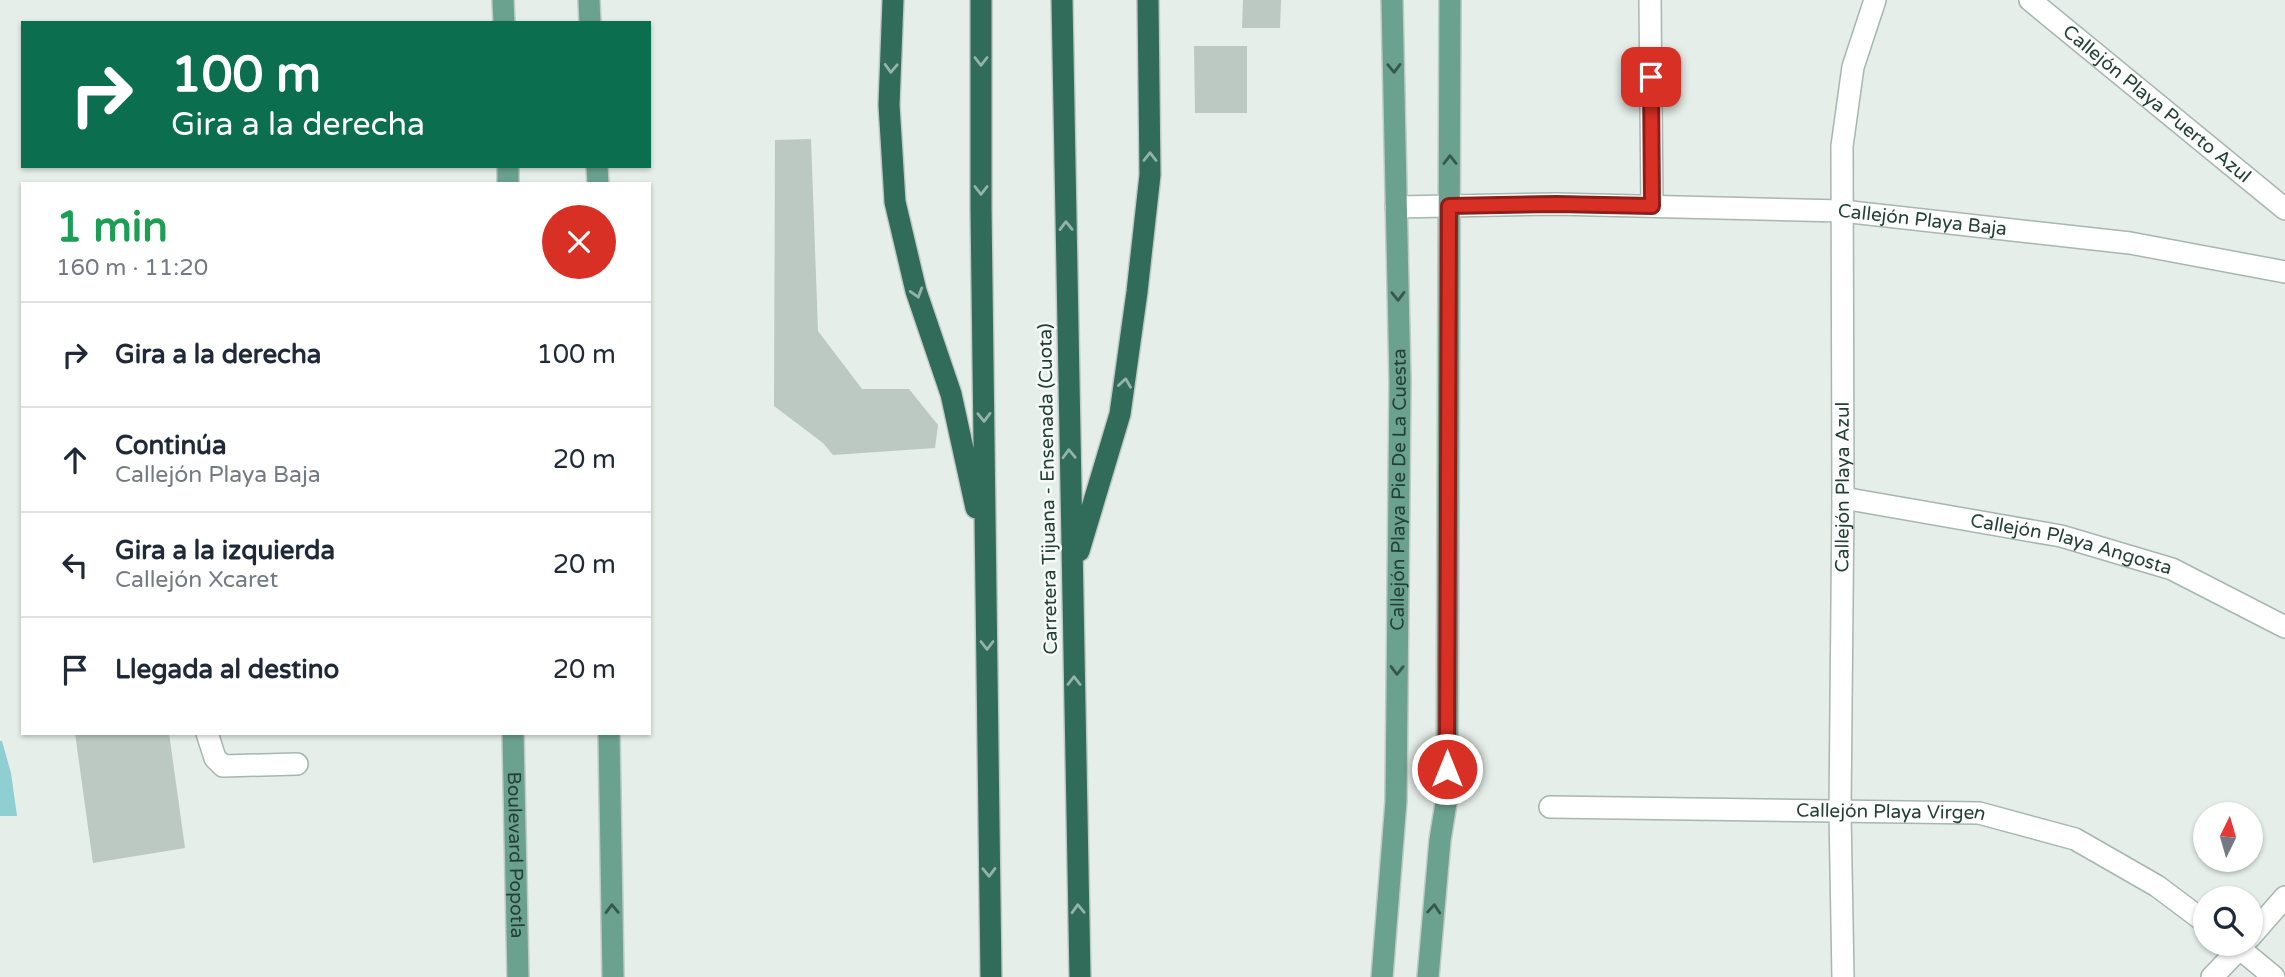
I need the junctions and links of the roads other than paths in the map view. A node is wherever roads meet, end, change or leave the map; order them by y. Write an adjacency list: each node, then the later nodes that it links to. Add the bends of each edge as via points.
1 (503, 0): 12 (main road)
2 (589, 0): 13 (main road)
3 (893, 0): 21 (highway, one-way to 21, via 889,105 895,202 916,291 951,394)
4 (981, 0): 21 (highway, one-way to 21)
5 (1062, 0): 22 (highway, Carretera Tijuana - Ensenada (Cuota), one-way to 5)
6 (1148, 0): 22 (highway, one-way to 6, via 1120,414 1137,292 1150,175)
7 (1392, 0): 14 (main road, Callejón Playa Pie De La Cuesta, one-way to 14)
8 (1450, 0): 15 (main road, one-way to 8)
9 (1650, 0): 16 (street)
10 (1875, 0): 18 (street, Callejón Playa Azul, via 1853,68 1842,146)
11 (2029, 0): 17 (street, Callejón Playa Puerto Azul)
12 (504, 21)
13 (590, 21)
14 (1396, 206): 15 (street, Callejón Playa Baja); 39 (main road, Callejón Playa Pie De La Cuesta, one-way to 39, via 1400,381 1396,801)
15 (1449, 206): 16 (street, Callejón Playa Baja); 40 (main road, one-way to 15, via 1447,797)
16 (1652, 206): 18 (street, Callejón Playa Baja)
17 (2285, 209)
18 (1842, 211): 19 (street, Callejón Playa Baja, via 2130,243); 20 (street, Callejón Playa Azul)
19 (2285, 272)
20 (1843, 498): 23 (street, Callejón Playa Angosta, via 2062,536 2172,569); 29 (street, Callejón Playa Azul)
21 (986, 555): 37 (highway, one-way to 37)
22 (1074, 567): 38 (highway, Carretera Tijuana - Ensenada (Cuota), one-way to 22)
23 (2285, 627)
24 (208, 735): 27 (street, via 215,758 223,766)
25 (513, 735): 35 (main road, Boulevard Popotla)
26 (609, 735): 36 (main road, one-way to 26)
27 (297, 764)
28 (1550, 807): 29 (street, Callejón Playa Virgen)
29 (1840, 812): 31 (street, Callejón Playa Virgen, via 1979,813 2075,839 2157,886); 41 (street, Callejón Playa Azul)
30 (2285, 897): 32 (street)
31 (2193, 913)
32 (2263, 921)
33 (2231, 956): 42 (street)
34 (2254, 956): 43 (street)
35 (519, 977)
36 (613, 977)
37 (991, 977)
38 (1080, 977)
39 (1381, 977)
40 (1428, 977)
41 (1843, 977)
42 (2212, 977)
43 (2274, 977)

